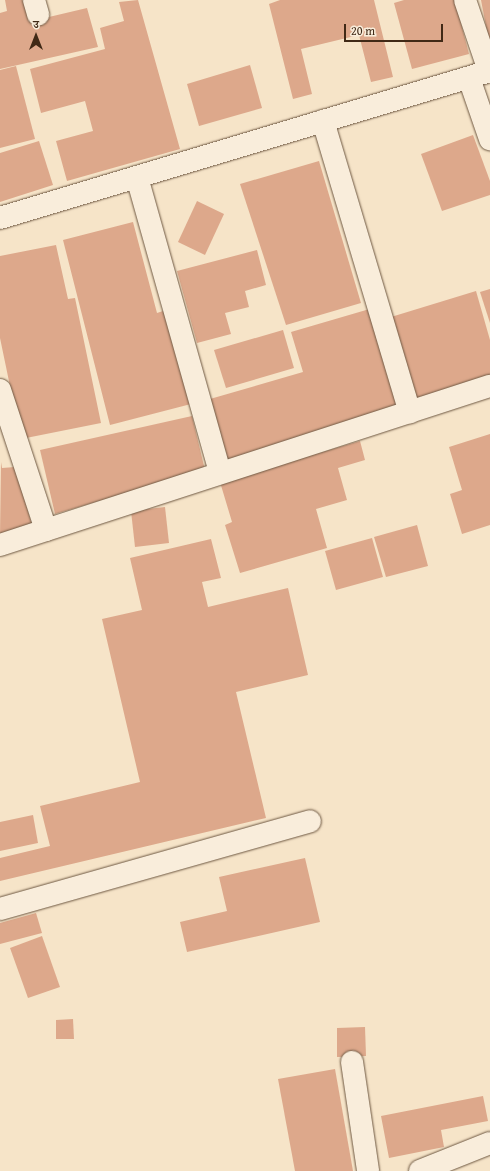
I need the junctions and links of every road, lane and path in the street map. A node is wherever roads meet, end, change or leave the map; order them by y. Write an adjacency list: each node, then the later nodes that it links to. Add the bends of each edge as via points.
1 (466, 0): 2 (street)
2 (483, 73): 3 (street); 4 (street)
3 (323, 121): 5 (street); 9 (street)
4 (490, 139)
5 (138, 177): 6 (street); 10 (street)
6 (0, 218)
7 (490, 386): 9 (street)
8 (0, 390): 11 (street)
9 (410, 412): 10 (street)
10 (220, 473): 11 (street)
11 (46, 530): 12 (street)
12 (0, 545)
13 (310, 821): 14 (street)
14 (0, 909)
15 (352, 1062): 17 (street)
16 (490, 1143): 18 (street)
17 (368, 1171)
18 (420, 1171)

